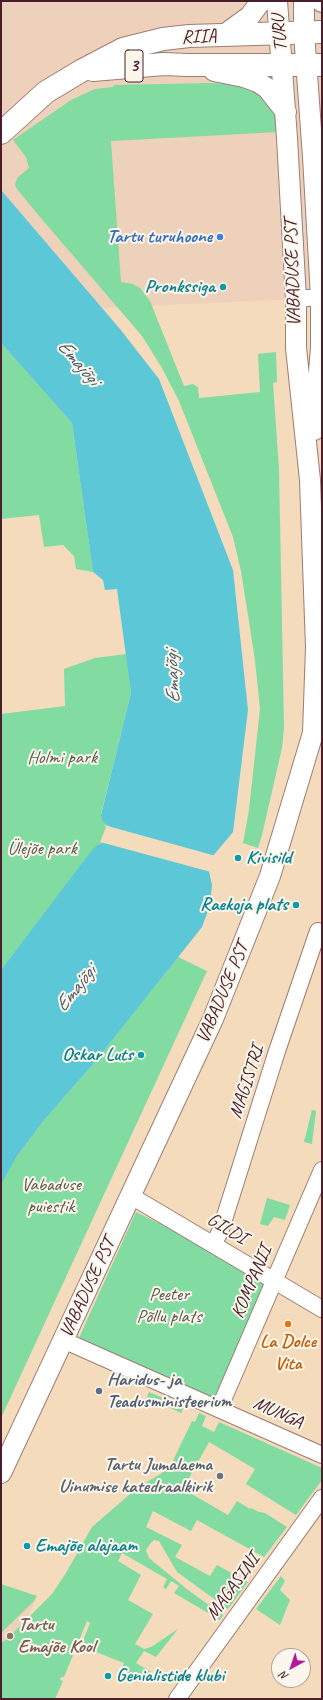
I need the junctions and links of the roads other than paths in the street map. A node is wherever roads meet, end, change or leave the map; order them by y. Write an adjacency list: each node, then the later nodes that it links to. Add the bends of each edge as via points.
1 (261, 1): 5 (main road, via 250,16)
2 (277, 1): 6 (main road, TURU)
3 (283, 1): 6 (main road)
4 (303, 1): 6 (main road, TURU)
5 (224, 35): 6 (highway, RIIA / 3); 8 (highway, RIIA / 3, via 163,39 123,50)
6 (300, 49): 7 (highway, RIIA / 3); 10 (main road, VABADUSE PST); 11 (main road, VABADUSE PST)
7 (187, 65): 8 (highway, RIIA / 3, via 164,64); 10 (main road, via 244,76 258,82 268,88)
8 (82, 71): 12 (highway, RIIA / 3, via 46,92)
9 (322, 98): 11 (main road)
10 (286, 112): 14 (main road, VABADUSE PST)
11 (311, 126): 13 (main road, VABADUSE PST)
12 (1, 133)
13 (321, 306): 14 (street); 15 (main road, VABADUSE PST, via 321,348)
14 (296, 308): 15 (main road, VABADUSE PST, via 297,353)
15 (310, 480): 16 (main road, VABADUSE PST)
16 (317, 734): 19 (main road, VABADUSE PST, via 261,901 213,1019)
17 (318, 931): 20 (street, MAGISTRI, via 220,1232)
18 (322, 1170): 21 (street, KOMPANII)
19 (131, 1196): 20 (street, GILDI); 23 (main road, VABADUSE PST)
20 (213, 1244): 21 (street, GILDI)
21 (274, 1281): 22 (street, GILDI); 24 (street, KOMPANII)
22 (322, 1309)
23 (63, 1340): 24 (street, MUNGA); 26 (main road, VABADUSE PST)
24 (219, 1409): 25 (street, MUNGA)
25 (322, 1455)
26 (1, 1473)
27 (322, 1498): 28 (street, MAGASINI)
28 (177, 1699)

